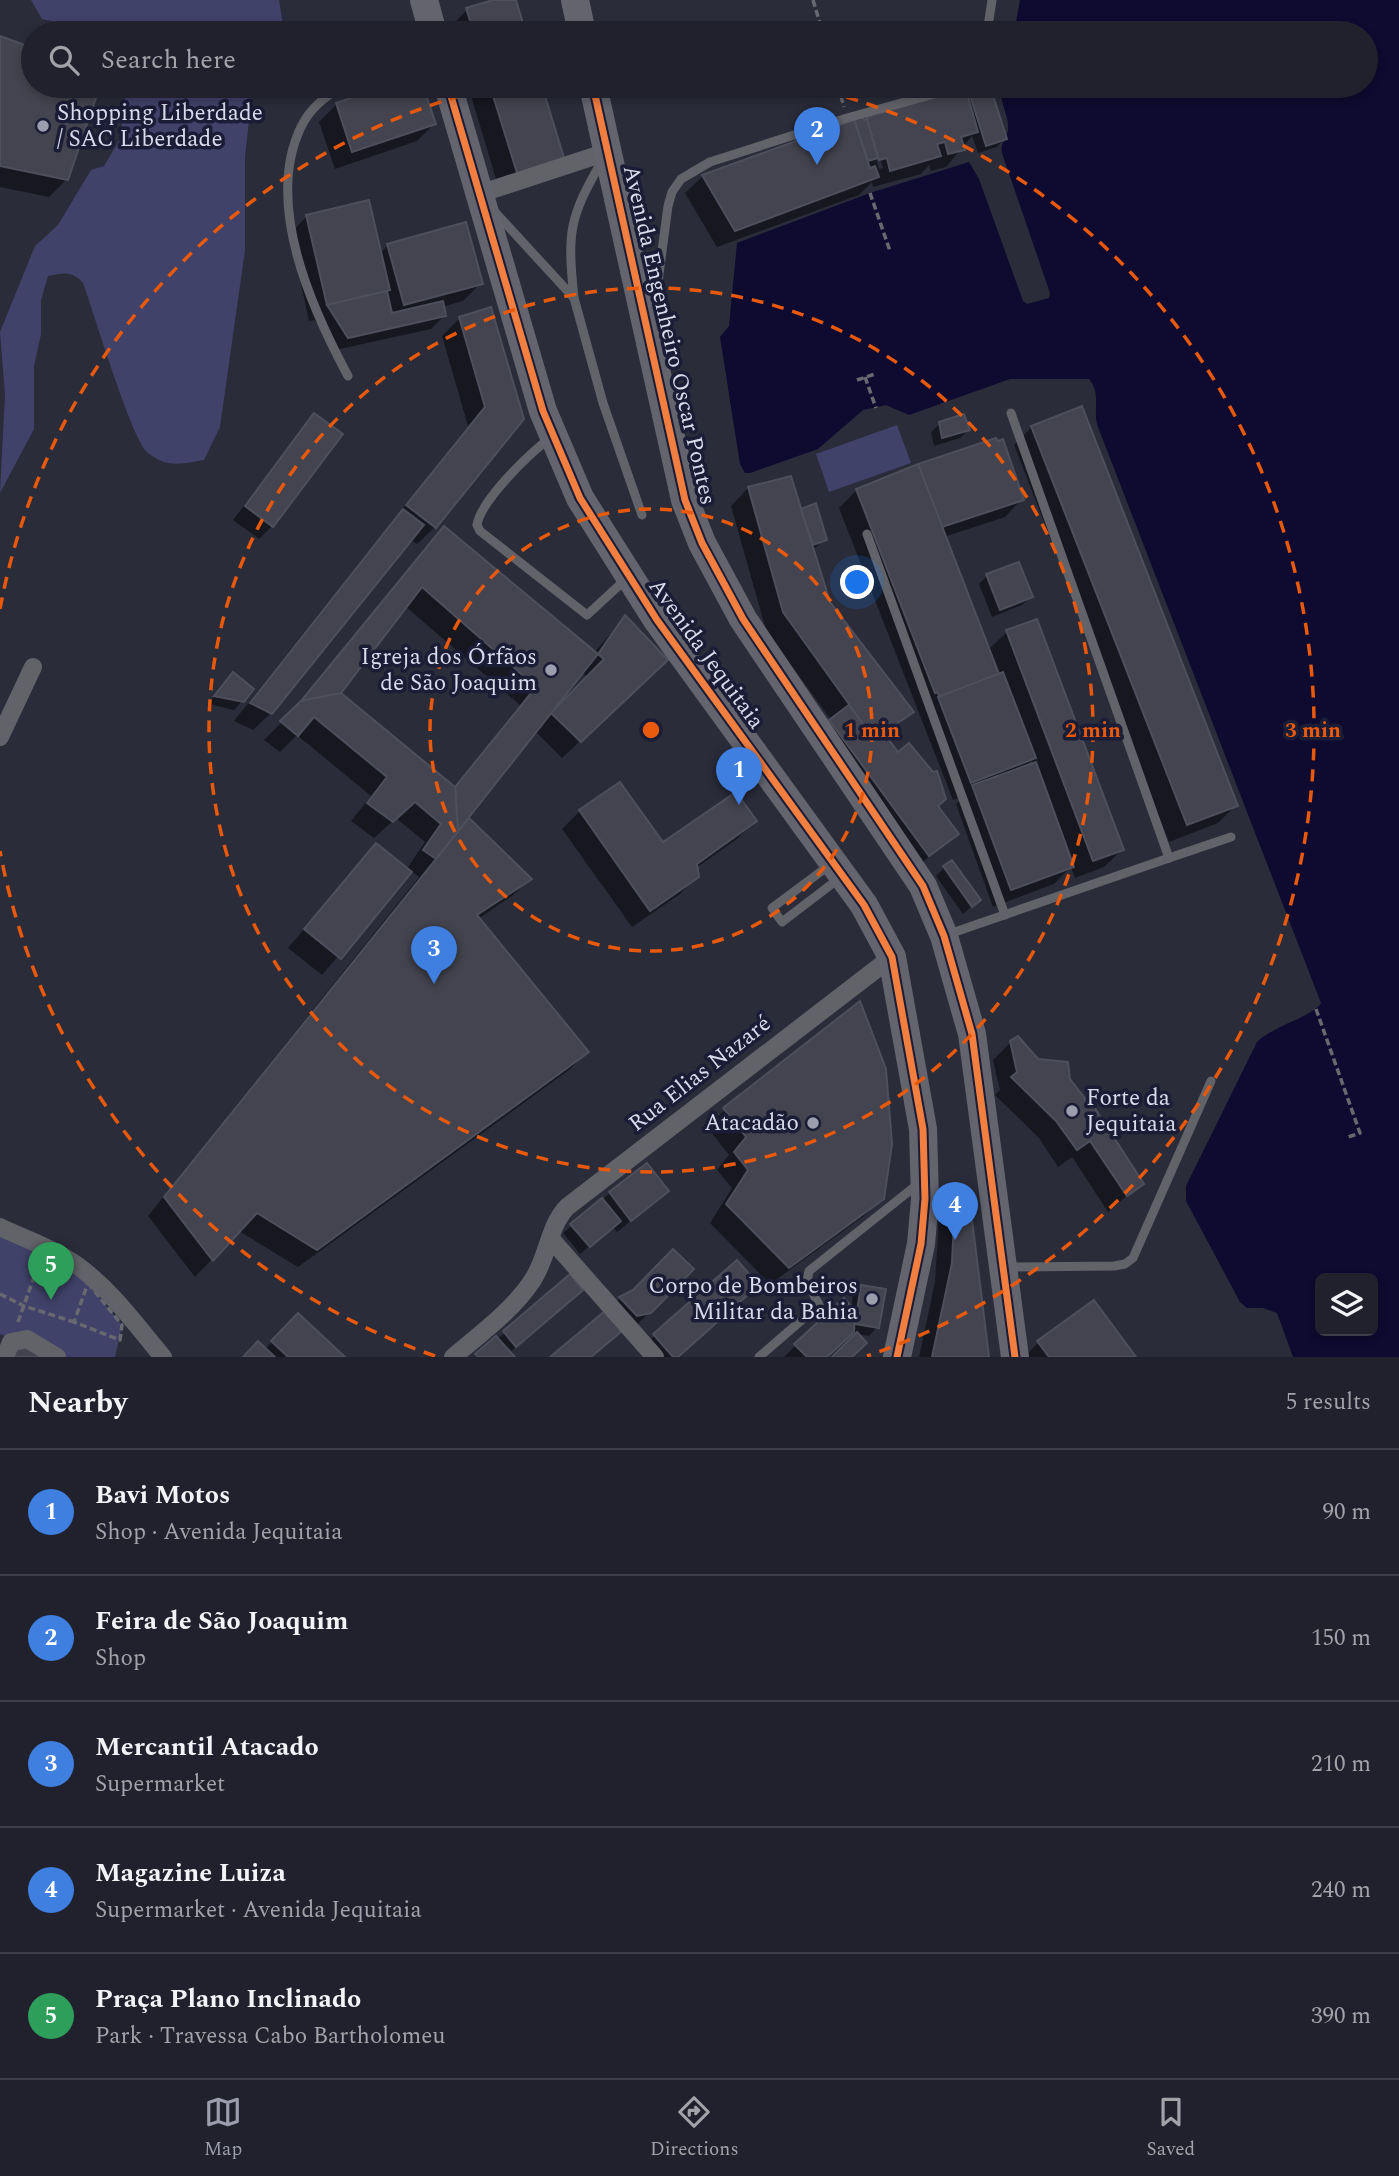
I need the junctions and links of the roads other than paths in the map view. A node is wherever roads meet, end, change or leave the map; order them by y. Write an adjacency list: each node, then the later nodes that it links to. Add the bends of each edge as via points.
1 (424, 0): 4 (main road)
2 (575, 0): 5 (main road)
3 (992, 0): 6 (lane)
4 (430, 21)
5 (579, 21)
6 (989, 21)
7 (325, 98): 15 (lane, via 301,126 291,156 292,231 319,322)
8 (451, 98): 12 (main road, Avenida Jequitaia)
9 (596, 98): 11 (main road, Avenida Engenheiro Oscar Pontes)
10 (919, 98): 14 (lane, via 710,162 681,179 668,206)
11 (607, 152): 12 (street); 13 (lane, via 577,204 569,255); 14 (main road, Avenida Engenheiro Oscar Pontes)
12 (479, 194): 13 (lane); 17 (main road, Avenida Jequitaia)
13 (574, 299): 18 (lane, via 603,403)
14 (650, 345): 27 (main road, Avenida Engenheiro Oscar Pontes, via 685,500 708,555 743,619 923,887)
15 (348, 376)
16 (1011, 413): 24 (lane)
17 (551, 437): 20 (main road, Avenida Jequitaia, via 580,498); 20 (lane, via 510,473 477,525 580,612 592,613)
18 (642, 515)
19 (867, 534): 26 (lane)
20 (627, 577): 25 (main road, Avenida Jequitaia)
21 (33, 667): 22 (street)
22 (0, 737)
23 (1231, 837): 24 (lane)
24 (1169, 858): 26 (lane)
25 (838, 869): 25 (lane, via 782,922 772,908); 28 (main road, Avenida Jequitaia, via 881,932)
26 (1005, 915): 27 (lane)
27 (944, 936): 33 (main road, Avenida Engenheiro Oscar Pontes, via 972,1034)
28 (892, 957): 30 (main road, Avenida Jequitaia, via 923,1129); 32 (street, Rua Elias Nazaré, via 567,1207)
29 (1211, 1081): 33 (lane, via 1133,1258 1114,1266)
30 (925, 1179): 39 (lane, via 808,1271 807,1282 819,1305); 40 (main road, Avenida Jequitaia, via 921,1244)
31 (0, 1227): 36 (street, via 91,1276)
32 (551, 1239): 37 (street, Rua Elias Nazaré, via 531,1282); 38 (street)
33 (1002, 1266): 41 (main road, Avenida Engenheiro Oscar Pontes)
34 (8, 1349): 35 (street, via 34,1341)
35 (57, 1357)
36 (163, 1357)
37 (453, 1357)
38 (655, 1357)
39 (759, 1357)
40 (897, 1357)
41 (1015, 1357)

